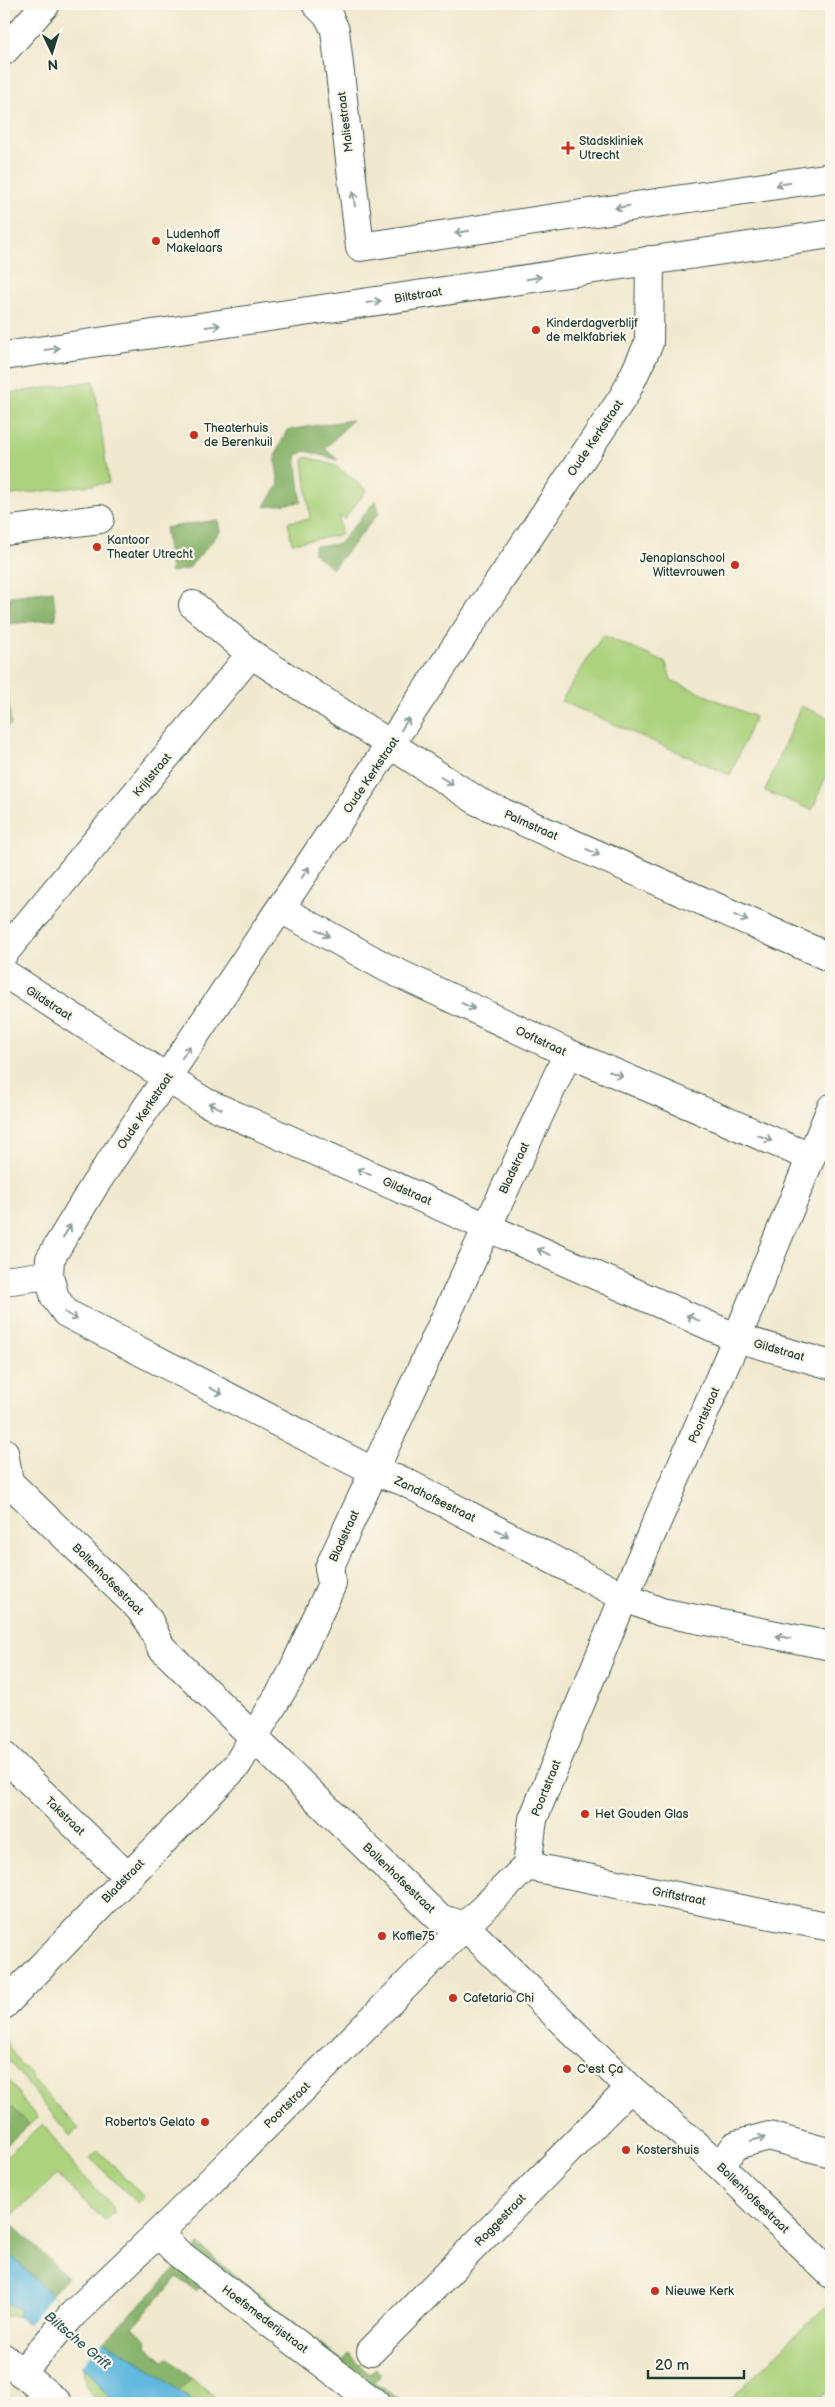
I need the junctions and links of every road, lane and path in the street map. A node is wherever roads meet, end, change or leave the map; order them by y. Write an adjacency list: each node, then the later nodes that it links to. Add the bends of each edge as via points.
1 (46, 4): 3 (street)
2 (329, 8): 4 (street, Maliestraat, one-way to 2, via 360,247 335,30)
3 (4, 51)
4 (831, 177)
5 (831, 234): 6 (street, Biltstraat)
6 (650, 260): 7 (street, Biltstraat, one-way to 6); 12 (street, Oude Kerkstraat, one-way to 6, via 625,394 649,343)
7 (4, 356)
8 (100, 519): 9 (street)
9 (4, 531)
10 (193, 606): 11 (street)
11 (251, 654): 12 (street, Palmstraat); 14 (street, Krijtstraat)
12 (390, 746): 13 (street, Oude Kerkstraat, one-way to 12); 15 (street, Palmstraat, one-way to 15, via 479,802)
13 (280, 909): 17 (street, Ooftstraat, one-way to 17, via 387,968); 18 (street, Oude Kerkstraat, one-way to 13)
14 (4, 953)
15 (831, 958)
16 (4, 973): 18 (street, Gildstraat)
17 (568, 1053): 20 (street, Ooftstraat, one-way to 20); 21 (street, Bladstraat)
18 (167, 1080): 21 (street, Gildstraat, one-way to 18, via 205,1102); 22 (street, Oude Kerkstraat, one-way to 18, via 50,1259 94,1186)
19 (831, 1108): 20 (street, Poortstraat)
20 (810, 1157): 24 (street, Poortstraat)
21 (488, 1226): 24 (street, Gildstraat, one-way to 21); 27 (street, Bladstraat)
22 (49, 1275): 23 (street); 27 (street, Zandhofsestraat, one-way to 27, via 55,1298 66,1313)
23 (4, 1281)
24 (737, 1338): 25 (street, Gildstraat); 28 (street, Poortstraat)
25 (831, 1365)
26 (4, 1452): 30 (street, Bollenhofsestraat, via 9,1482 139,1608 162,1647)
27 (374, 1472): 28 (street, Zandhofsestraat, one-way to 28, via 403,1481); 30 (street, Bladstraat, via 329,1568 332,1584 290,1677)
28 (624, 1597): 29 (street, Zandhofsestraat, one-way to 28, via 661,1612); 32 (street, Poortstraat, via 533,1819)
29 (831, 1646)
30 (255, 1739): 33 (street, Bladstraat, via 237,1765); 34 (street, Bollenhofsestraat, via 439,1918)
31 (4, 1756): 33 (street, Takstraat)
32 (528, 1866): 34 (street, Poortstraat); 35 (street, Griftstraat)
33 (127, 1876): 36 (street, Bladstraat)
34 (465, 1926): 37 (street, Bollenhofsestraat); 40 (street, Poortstraat)
35 (831, 1926)
36 (4, 2005)
37 (630, 2088): 39 (street, Bollenhofsestraat); 42 (street, Roggestraat)
38 (831, 2153): 39 (street, one-way to 38, via 736,2145 769,2136)
39 (720, 2166): 41 (street, Bollenhofsestraat)
40 (158, 2233): 43 (street, Poortstraat, via 48,2341); 45 (street, Hoefsmederijstraat, via 178,2253)
41 (831, 2274)
42 (371, 2351)
43 (12, 2365): 44 (street)
44 (58, 2403)
45 (375, 2403)

